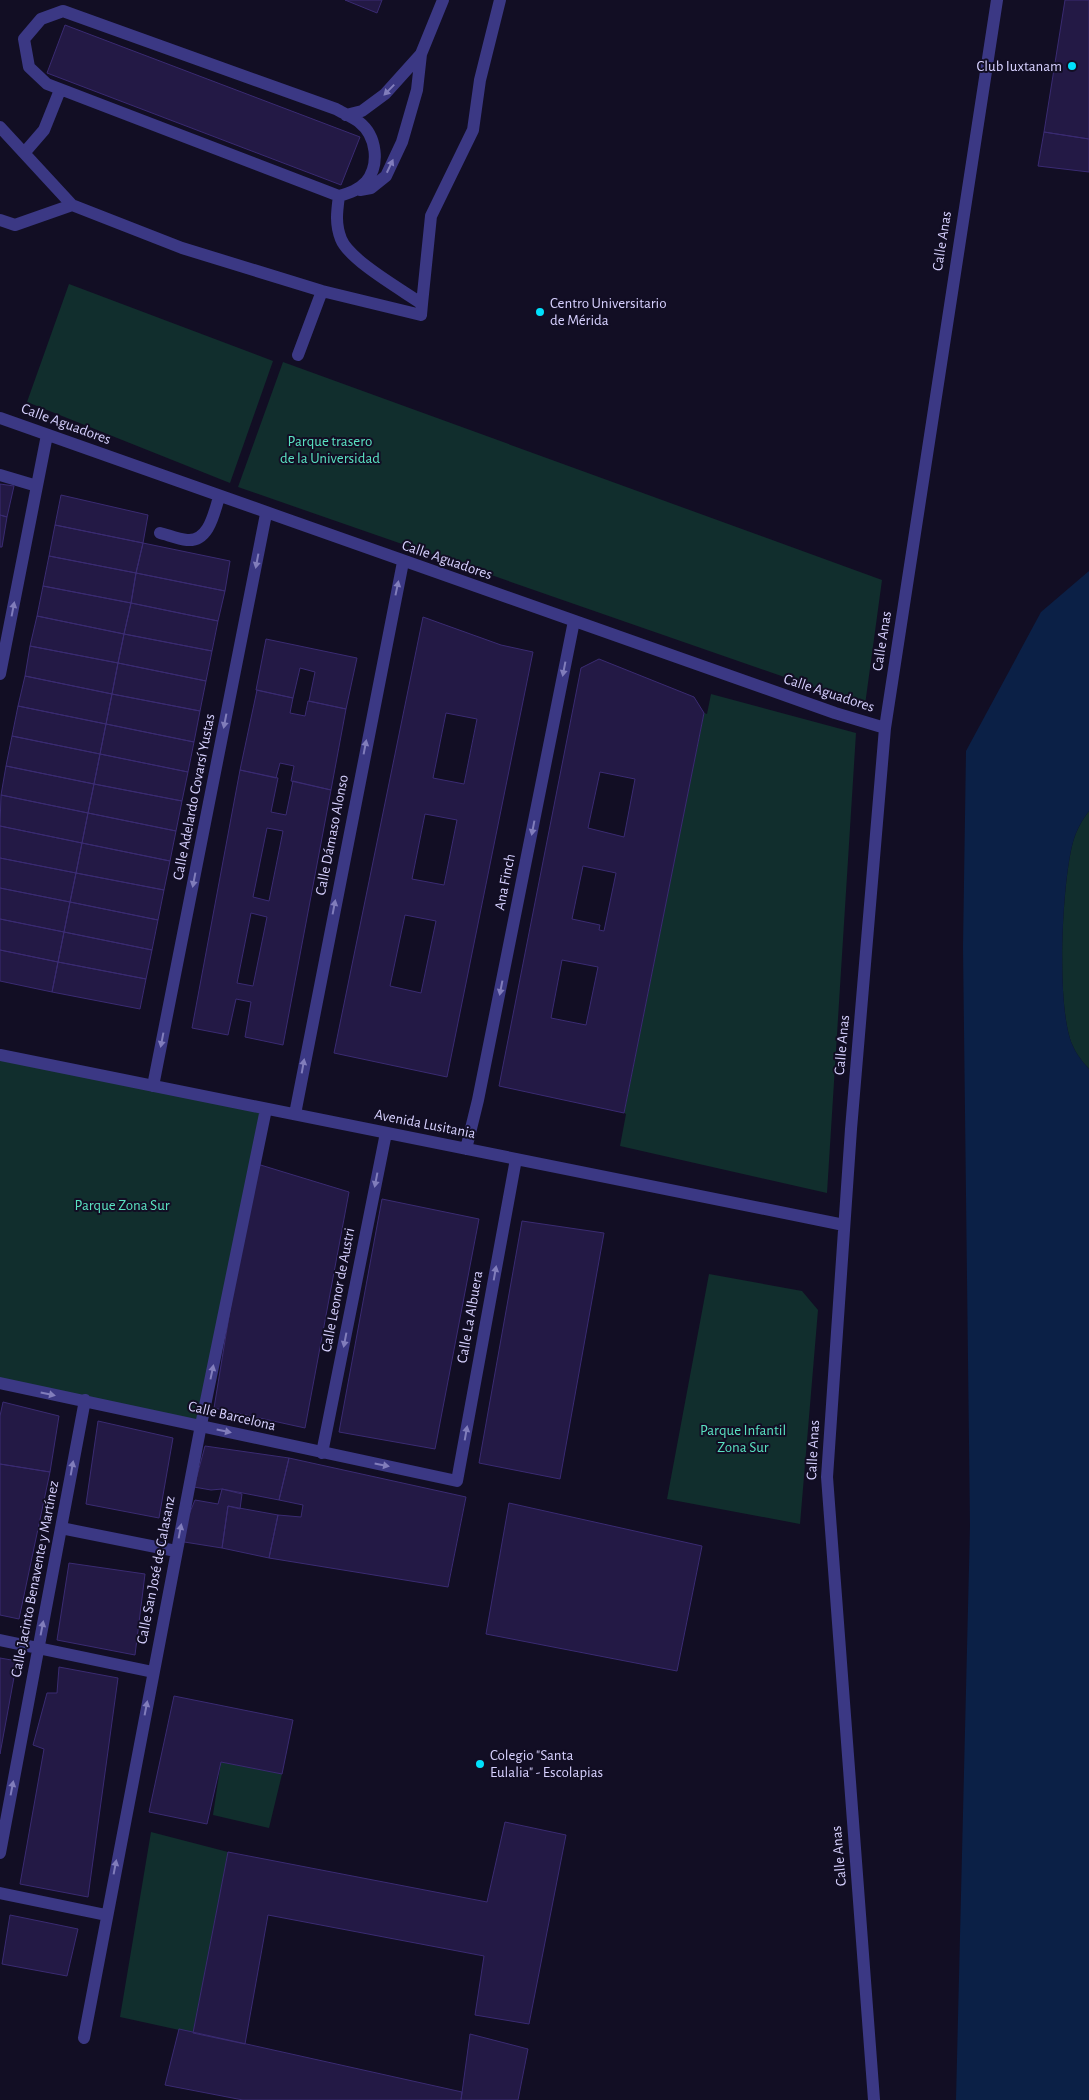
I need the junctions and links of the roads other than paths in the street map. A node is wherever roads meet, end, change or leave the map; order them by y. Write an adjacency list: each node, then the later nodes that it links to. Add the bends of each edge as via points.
1 (443, 0): 5 (street)
2 (500, 0): 15 (street, via 480,80 473,130 431,216)
3 (996, 0): 27 (street, Calle Anas)
4 (60, 5): 6 (street, via 41,19 24,39 29,67 47,84); 7 (street)
5 (422, 54): 7 (street, one-way to 7, via 385,94 362,111); 10 (street, one-way to 5, via 371,188 386,176 402,142 417,90)
6 (60, 90): 9 (street, via 44,130); 11 (street)
7 (346, 115): 10 (street, via 371,135 375,151 374,168 366,182)
8 (0, 127): 9 (street)
9 (25, 152): 12 (street)
10 (353, 192): 11 (street)
11 (339, 196): 15 (street, via 336,219 341,240 360,261)
12 (72, 204): 13 (street, via 15,225); 14 (street, via 182,248)
13 (0, 220)
14 (322, 291): 15 (street, via 422,316); 16 (street)
15 (422, 304)
16 (298, 355)
17 (0, 418): 18 (street, Calle Aguadores)
18 (48, 435): 20 (street); 21 (street, Calle Aguadores)
19 (0, 475): 20 (street)
20 (37, 486): 26 (street, one-way to 20)
21 (219, 497): 22 (street, Calle Aguadores); 23 (street, via 209,527 196,539)
22 (266, 514): 24 (street, Calle Aguadores); 29 (street, Calle Adelardo Covarsí Yustas, one-way to 29)
23 (160, 533)
24 (403, 562): 25 (street, Calle Aguadores); 31 (street, Calle Dámaso Alonso, one-way to 24)
25 (574, 621): 27 (street, Calle Aguadores, via 835,714); 33 (street, Ana Finch, one-way to 33)
26 (0, 674)
27 (885, 728): 35 (street, Calle Anas)
28 (0, 1055): 29 (street, Avenida Lusitania)
29 (153, 1086): 30 (street, Avenida Lusitania)
30 (266, 1109): 31 (street, Avenida Lusitania); 38 (street, Calle San José de Calasanz, one-way to 30)
31 (295, 1114): 32 (street, Avenida Lusitania)
32 (386, 1133): 33 (street, Avenida Lusitania); 39 (street, Calle Leonor de Austri, one-way to 39)
33 (466, 1149): 34 (street, Avenida Lusitania)
34 (516, 1159): 35 (street, Avenida Lusitania); 40 (street, Calle La Albuera, one-way to 34)
35 (844, 1225): 50 (street, Calle Anas, via 826,1477)
36 (0, 1383): 37 (street, Calle Barcelona, one-way to 37)
37 (85, 1400): 38 (street, Calle Barcelona); 41 (street, Calle Jacinto Benavente y Martínez, one-way to 37)
38 (201, 1426): 39 (street, Calle Barcelona, one-way to 39); 42 (street, Calle San José de Calasanz, one-way to 38)
39 (322, 1453): 40 (street, Calle Barcelona, one-way to 40)
40 (457, 1481)
41 (61, 1528): 42 (street); 44 (street, Calle Jacinto Benavente y Martínez, one-way to 41)
42 (176, 1551): 45 (street, Calle San José de Calasanz)
43 (0, 1640): 44 (street)
44 (38, 1648): 45 (street); 46 (street, Calle Jacinto Benavente y Martínez, one-way to 44)
45 (153, 1672): 48 (street, Calle San José de Calasanz, one-way to 45)
46 (0, 1853)
47 (0, 1893): 48 (street)
48 (106, 1915): 49 (street, Calle San José de Calasanz)
49 (84, 2038)
50 (874, 2100)

